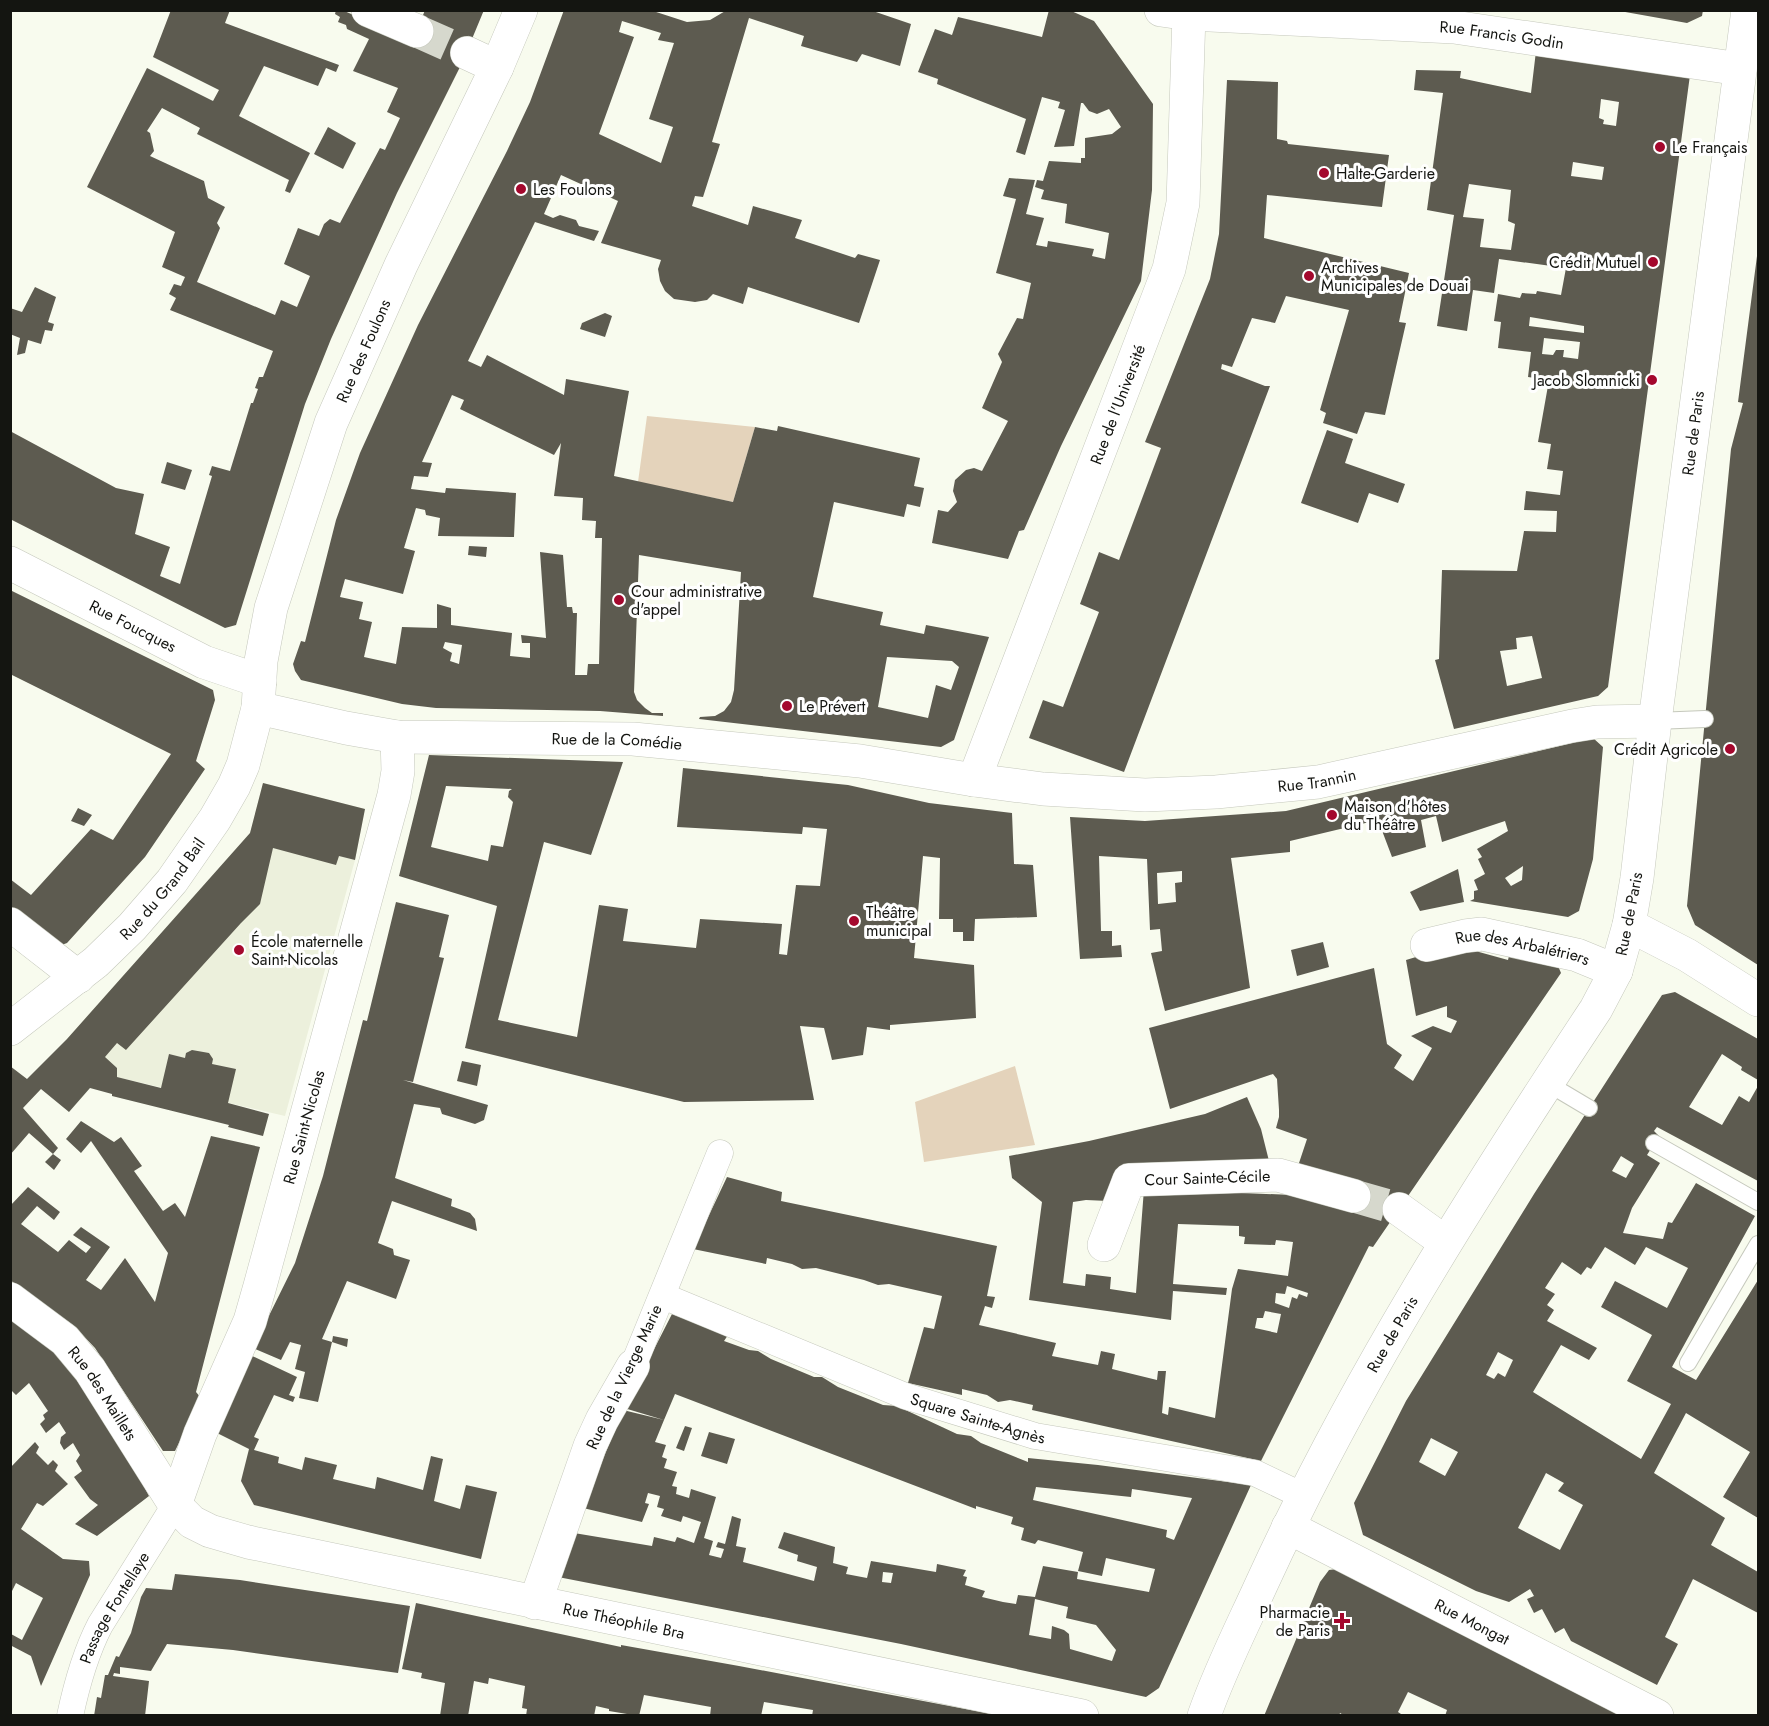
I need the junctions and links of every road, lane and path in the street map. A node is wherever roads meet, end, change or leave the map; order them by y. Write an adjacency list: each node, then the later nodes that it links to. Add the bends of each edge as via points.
1 (368, 10): 5 (street)
2 (520, 10): 7 (street, Rue des Foulons)
3 (1748, 10): 8 (street, Rue de Paris)
4 (1175, 12): 8 (street, Rue Francis Godin, via 1454,27); 14 (street, Rue de l'Université, via 1183,203 1168,269)
5 (417, 31)
6 (467, 53): 7 (street)
7 (497, 67): 10 (street, Rue des Foulons, via 401,265 331,423 271,608)
8 (1740, 69): 12 (street, Rue de Paris)
9 (10, 563): 10 (street, Rue Foucques, via 204,662)
10 (259, 695): 13 (street, Rue de la Comédie, via 346,728); 19 (street, Rue du Grand Bail, via 243,765 215,819 155,902)
11 (1705, 719): 12 (lane)
12 (1655, 722): 14 (street, Rue Trannin, via 1572,726 1346,777 1288,786 1145,795); 16 (street, Rue de Paris)
13 (398, 737): 14 (street, Rue de la Comédie, via 633,739 860,761); 37 (street, Rue Saint-Nicolas, via 394,795 250,1321 200,1434)
14 (974, 780)
15 (10, 924): 19 (street)
16 (1629, 925): 18 (street, Rue de Paris); 20 (street, via 1687,955)
17 (1427, 945): 18 (street, Rue des Arbalétriers, via 1482,934 1577,955)
18 (1616, 971): 22 (street, Rue de Paris)
19 (78, 977): 21 (street, Rue du Grand Bail)
20 (1758, 1000)
21 (10, 1029)
22 (1547, 1083): 23 (lane); 29 (street, Rue de Paris)
23 (1589, 1108)
24 (1654, 1143): 27 (lane)
25 (720, 1153): 32 (street, Rue de la Vierge Marie)
26 (1354, 1196): 31 (street, Cour Sainte-Cécile, via 1278,1175 1129,1180)
27 (1758, 1202)
28 (1399, 1209): 29 (street)
29 (1445, 1242): 36 (street, Rue de Paris, via 1382,1347)
30 (1758, 1244): 34 (lane)
31 (1104, 1245)
32 (663, 1296): 35 (street, Rue de la Vierge Marie); 36 (street, Square Sainte-Agnès, via 905,1396 1035,1436 1255,1473)
33 (10, 1299): 37 (street, Rue des Maillets, via 65,1340 90,1370)
34 (1688, 1363)
35 (633, 1366): 39 (street, Rue de la Vierge Marie, via 590,1446)
36 (1303, 1496): 38 (street, Rue de Paris)
37 (175, 1505): 39 (street, Rue Théophile Bra, via 192,1522 230,1538); 40 (street, Passage Fontellaye, via 90,1645)
38 (1288, 1527): 42 (street, Rue de Paris); 43 (street, Rue Mongat)
39 (536, 1603): 41 (street, Rue Théophile Bra)
40 (70, 1716)
41 (1082, 1716)
42 (1204, 1716)
43 (1657, 1716)

